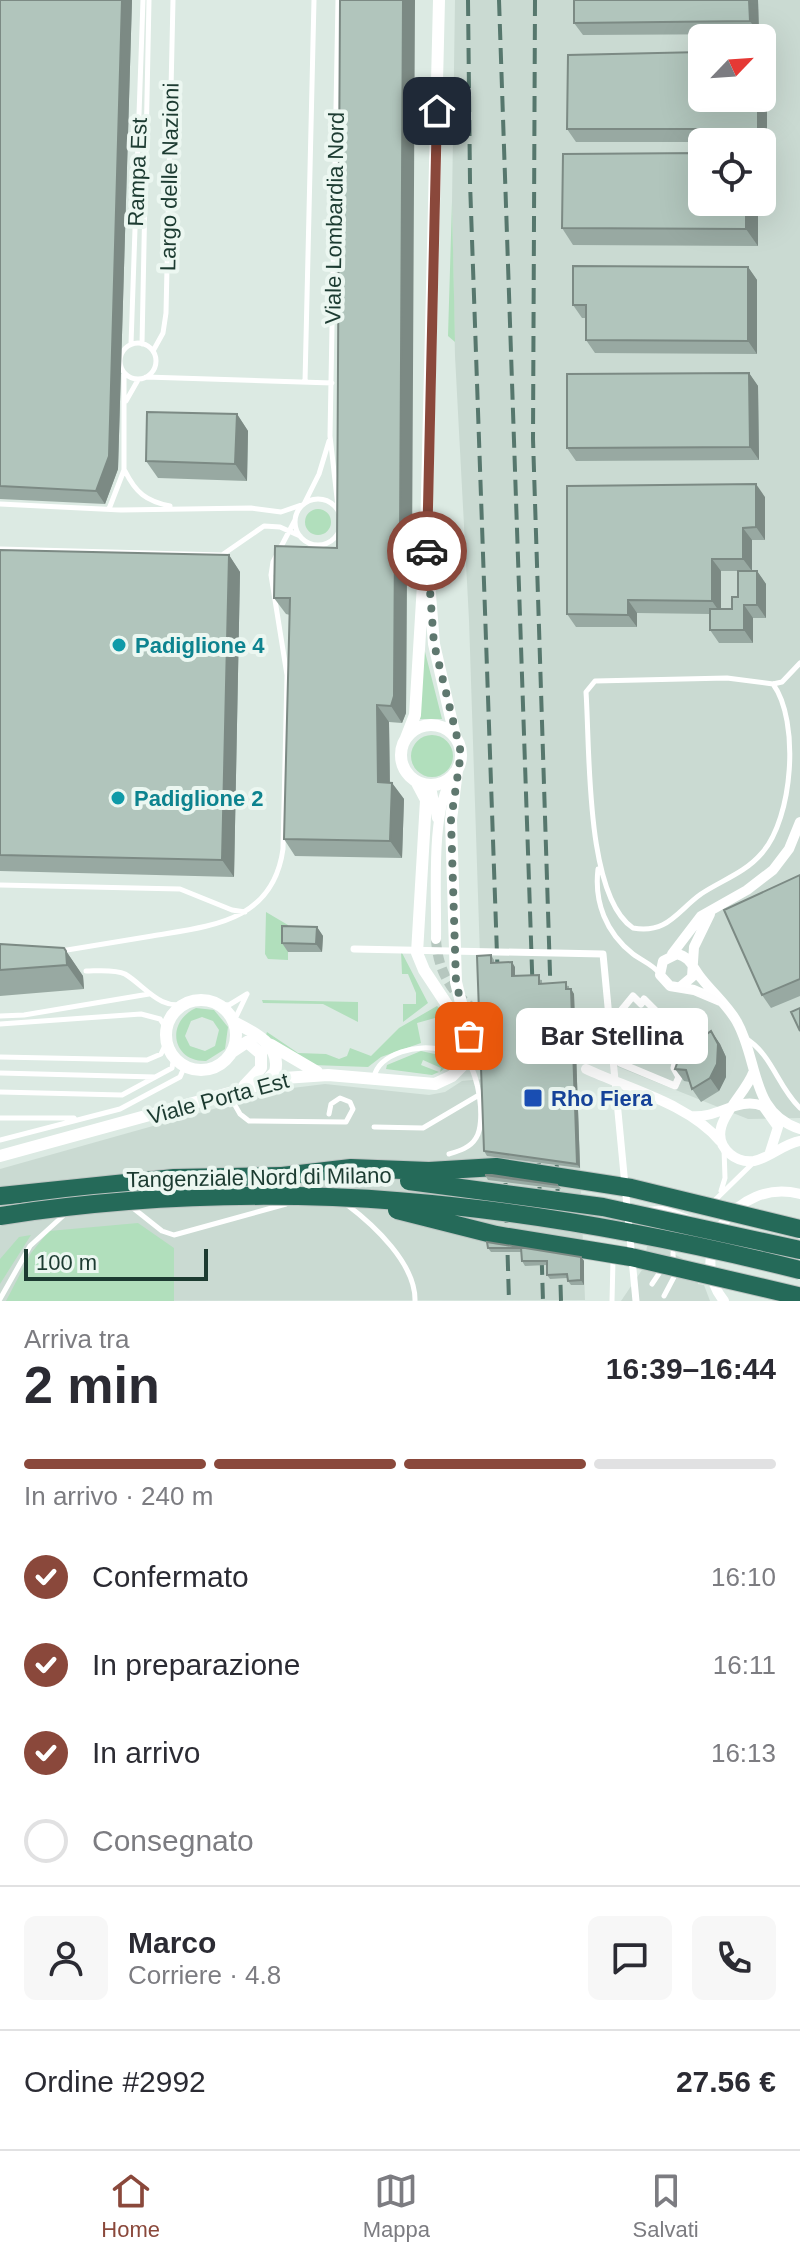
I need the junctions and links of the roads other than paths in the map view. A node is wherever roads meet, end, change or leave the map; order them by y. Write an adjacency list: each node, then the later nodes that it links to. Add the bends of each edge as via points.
1 (146, 0): 6 (lane, Rampa Est); 7 (lane)
2 (173, 0): 8 (lane, Largo delle Nazioni, via 166,313)
3 (314, 0): 12 (lane)
4 (338, 0): 13 (lane, Viale Lombardia Nord)
5 (439, 0): 24 (street)
6 (131, 344): 7 (lane); 9 (lane, via 120,360)
7 (142, 344): 8 (lane)
8 (153, 351): 10 (lane, via 155,368)
9 (124, 374): 11 (lane); 14 (lane)
10 (146, 377): 11 (lane); 12 (lane)
11 (138, 380): 14 (lane)
12 (305, 382): 13 (lane)
13 (332, 383): 15 (lane, Viale Lombardia Nord)
14 (126, 402): 16 (lane)
15 (330, 436): 18 (lane, Viale Lombardia Nord); 21 (lane, Viale Lombardia Nord)
16 (124, 470): 19 (lane, via 139,494); 20 (lane)
17 (0, 504): 20 (lane)
18 (304, 504): 19 (lane, via 281,512); 21 (lane, via 321,499); 22 (lane)
19 (175, 507): 20 (lane)
20 (109, 509)
21 (338, 512): 26 (lane, via 338,534)
22 (295, 519): 23 (lane); 25 (lane)
23 (289, 531): 25 (lane); 28 (lane, via 264,526 222,555); 30 (lane)
24 (426, 535): 33 (street, via 434,644); 34 (street, via 415,715)
25 (300, 536): 26 (lane)
26 (319, 545): 27 (lane)
27 (297, 548)
28 (0, 549)
29 (286, 554): 30 (lane)
30 (271, 575): 42 (lane, via 287,666 283,849 271,886)
31 (800, 663): 32 (lane)
32 (773, 684): 39 (lane, via 727,678 595,681 586,692); 39 (lane, via 788,709 789,769 780,821 761,855 696,898 671,923 649,929 633,928 618,914)
33 (455, 736): 34 (street, via 427,725); 35 (street, via 461,753)
34 (406, 738): 36 (street, via 401,756 408,774)
35 (454, 773): 36 (street, via 442,783); 38 (street, via 445,791); 63 (street, via 456,982 468,1027)
36 (420, 782): 38 (street, via 432,792); 63 (street, via 426,800 417,953 461,1024)
37 (800, 822): 41 (street, via 773,870)
38 (439, 832): 43 (street)
39 (599, 864): 49 (lane, via 597,898 606,921 624,947)
40 (0, 885): 42 (lane, via 180,889)
41 (713, 909): 46 (street, via 698,919); 47 (street, via 696,940)
42 (246, 912): 45 (lane, via 217,925)
43 (436, 939)
44 (354, 949): 117 (street, bridge, via 603,954)
45 (55, 951)
46 (670, 956): 47 (street, via 684,956); 49 (street, via 661,965)
47 (692, 966): 50 (street, via 689,982); 52 (street)
48 (86, 971): 51 (lane, via 122,972)
49 (661, 976): 50 (street)
50 (676, 988): 52 (street)
51 (149, 994): 53 (lane, via 173,1005); 56 (lane)
52 (720, 1001): 60 (street)
53 (187, 1003): 54 (street); 59 (street, via 171,1018)
54 (218, 1004): 57 (street); 57 (lane, via 229,1005 247,994)
55 (621, 1008): 55 (street, via 633,996 641,1004 644,999 690,1045 676,1058 675,1086 620,1063 615,1018)
56 (0, 1016)
57 (234, 1022): 61 (street); 64 (street)
58 (0, 1024): 59 (lane, via 141,1014 163,1020)
59 (167, 1035): 65 (lane, via 161,1054 147,1060); 66 (street)
60 (745, 1037): 68 (street); 79 (lane, via 769,1059 782,1090)
61 (266, 1042): 70 (street); 73 (street, via 277,1063)
62 (441, 1050): 72 (lane, via 418,1047 383,1061)
63 (467, 1052): 72 (street, Viale Porta Est, via 452,1076 435,1084); 77 (lane)
64 (230, 1054): 66 (street, via 223,1063 201,1070); 74 (street, via 247,1042 261,1054 261,1068)
65 (0, 1057)
66 (177, 1059): 71 (lane); 84 (lane, via 183,1070 180,1077 120,1109)
67 (586, 1069): 82 (street)
68 (754, 1071): 78 (street); 80 (street)
69 (0, 1073): 71 (lane)
70 (328, 1075): 72 (street, Viale Porta Est); 73 (street, Viale Porta Est)
71 (156, 1077): 75 (lane, via 122,1095)
72 (373, 1078)
73 (265, 1082): 74 (street, Viale Porta Est)
74 (243, 1087): 76 (street, Viale Porta Est)
75 (0, 1092)
76 (227, 1092): 81 (lane, via 249,1121 346,1122 353,1109 340,1098 331,1104); 91 (street, Viale Porta Est)
77 (479, 1095): 85 (lane, via 423,1128); 90 (lane, via 478,1136)
78 (733, 1107): 80 (street, via 755,1103); 82 (street, via 708,1116); 89 (street, via 721,1125)
79 (800, 1108)
80 (770, 1111): 86 (street); 92 (street, via 778,1136)
81 (329, 1114)
82 (690, 1115): 89 (street)
83 (0, 1118): 84 (lane)
84 (83, 1118): 87 (lane)
85 (374, 1127)
86 (800, 1129)
87 (0, 1140)
88 (800, 1141): 92 (street)
89 (723, 1145): 92 (street, via 742,1160); 95 (lane, via 725,1178)
90 (449, 1154)
91 (0, 1156)
92 (763, 1157): 95 (lane)
93 (282, 1176): 96 (highway, Tangenziale Nord di Milano, via 174,1178); 101 (highway, bridge, via 351,1168 496,1167 631,1188); 106 (highway, Tangenziale Nord di Milano, bridge, via 520,1194 653,1216)
94 (799, 1194): 114 (street, via 754,1194 726,1218 713,1263)
95 (719, 1195): 98 (lane)
96 (0, 1196)
97 (255, 1196): 99 (highway, Tangenziale Nord di Milano, bridge, via 113,1203); 108 (highway, Tangenziale Nord di Milano, bridge, via 348,1195 503,1210 664,1238); 112 (highway, bridge, via 411,1211 496,1235 631,1257)
98 (705, 1212)
99 (0, 1216)
100 (656, 1229): 109 (lane, via 617,1248)
101 (800, 1229)
102 (669, 1231): 104 (lane)
103 (617, 1234): 104 (lane, via 631,1216 647,1208 673,1210 698,1221)
104 (685, 1237): 107 (lane)
105 (613, 1246): 109 (lane)
106 (800, 1250)
107 (673, 1253): 110 (lane); 111 (lane, via 674,1277)
108 (800, 1270)
109 (612, 1274): 116 (lane)
110 (652, 1284)
111 (664, 1296)
112 (799, 1296)
113 (0, 1299): 115 (lane, via 44,1229 93,1201 129,1205 174,1235 317,1198 345,1204 374,1231 405,1267)
114 (723, 1300)
115 (415, 1301)
116 (612, 1301)
117 (636, 1301)

